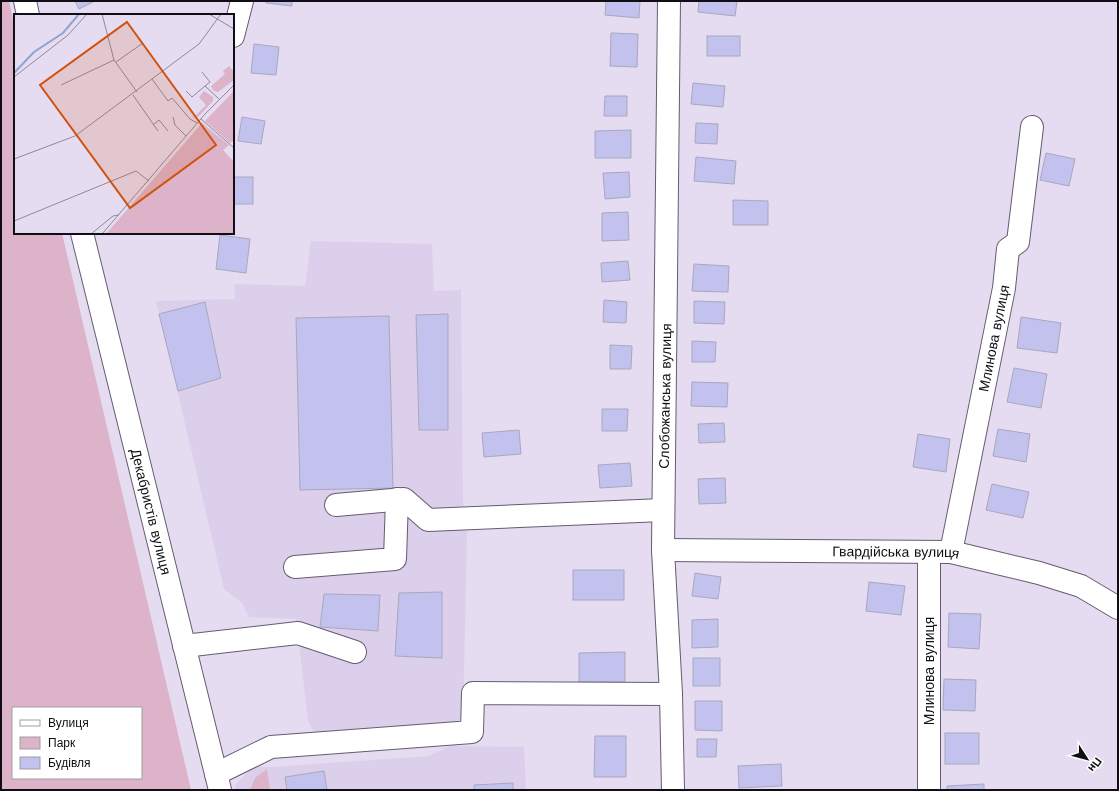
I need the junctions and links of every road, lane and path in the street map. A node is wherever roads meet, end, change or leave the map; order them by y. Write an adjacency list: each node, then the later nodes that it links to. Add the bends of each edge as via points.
1 (25, 1): 4 (street)
2 (242, 1): 5 (street)
3 (669, 1): 10 (street, Слобожанська вулиця)
4 (28, 14)
5 (234, 32)
6 (1032, 127): 13 (street, Млинова вулиця, via 1018,242 1008,249 1004,288)
7 (82, 234): 16 (street, Декабристів вулиця)
8 (397, 499): 9 (street); 10 (street, via 404,499 428,520); 14 (street, via 395,559)
9 (336, 505)
10 (663, 510): 11 (street, Слобожанська вулиця)
11 (663, 550): 12 (street, Гвардійська вулиця); 18 (street, Слобожанська вулиця)
12 (929, 552): 13 (street, Гвардійська вулиця); 21 (street, Млинова вулиця)
13 (951, 552): 15 (street, Гвардійська вулиця, via 1081,586)
14 (295, 566)
15 (1118, 608)
16 (184, 646): 17 (street, via 298,632); 19 (street, Декабристів вулиця)
17 (355, 652)
18 (671, 694): 19 (street, via 473,693 472,732 271,747); 20 (street, Слобожанська вулиця)
19 (218, 782)
20 (673, 790)
21 (929, 790)

